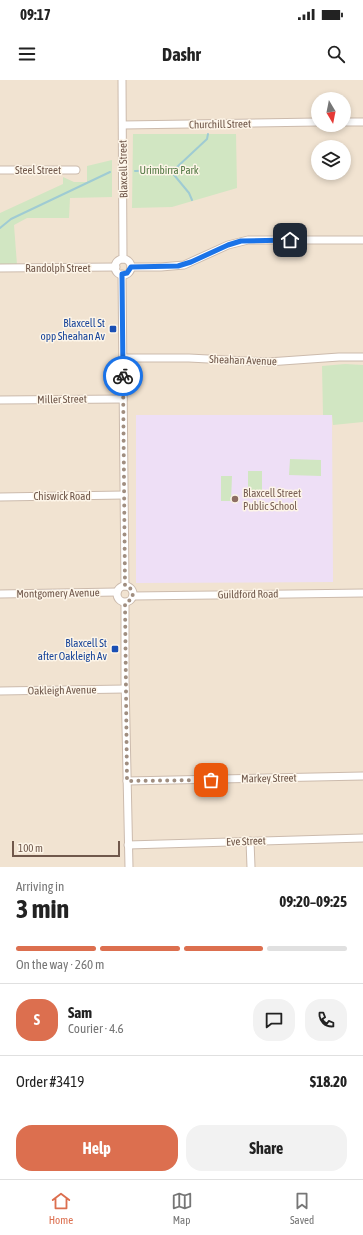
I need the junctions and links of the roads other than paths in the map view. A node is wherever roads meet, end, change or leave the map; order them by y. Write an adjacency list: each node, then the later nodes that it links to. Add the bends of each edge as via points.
1 (122, 80): 5 (street, Blaxcell Street)
2 (311, 122): 5 (street, Churchill Street)
3 (351, 122): 4 (street)
4 (363, 122)
5 (123, 125): 9 (street, Blaxcell Street)
6 (0, 170): 7 (street, Steel Street)
7 (76, 170)
8 (363, 240): 11 (street, via 248,240 228,245 184,265)
9 (123, 259): 10 (street); 11 (street, via 128,260)
10 (116, 267): 12 (street, Randolph Street); 13 (street)
11 (131, 267): 13 (street, via 127,273)
12 (0, 268)
13 (122, 274): 15 (street)
14 (363, 357): 15 (street, Sheahan Avenue, via 268,362)
15 (123, 358): 16 (street)
16 (123, 398): 17 (street, Miller Street); 18 (street)
17 (0, 400)
18 (124, 495): 19 (street, Chiswick Road); 20 (street)
19 (0, 497)
20 (125, 586): 21 (street); 24 (street, via 130,588)
21 (117, 592): 23 (street, Montgomery Avenue); 25 (street, via 119,600)
22 (363, 593): 24 (street, Guildford Road)
23 (0, 594)
24 (133, 596): 25 (street)
25 (125, 603): 26 (street)
26 (125, 689): 27 (street, Oakleigh Avenue); 29 (street)
27 (0, 691)
28 (363, 776): 29 (street, Markey Street)
29 (127, 781): 32 (street)
30 (363, 838): 31 (street, Eve Street)
31 (250, 841): 32 (street, Eve Street); 34 (street)
32 (128, 845): 33 (street)
33 (129, 867)
34 (251, 867)

